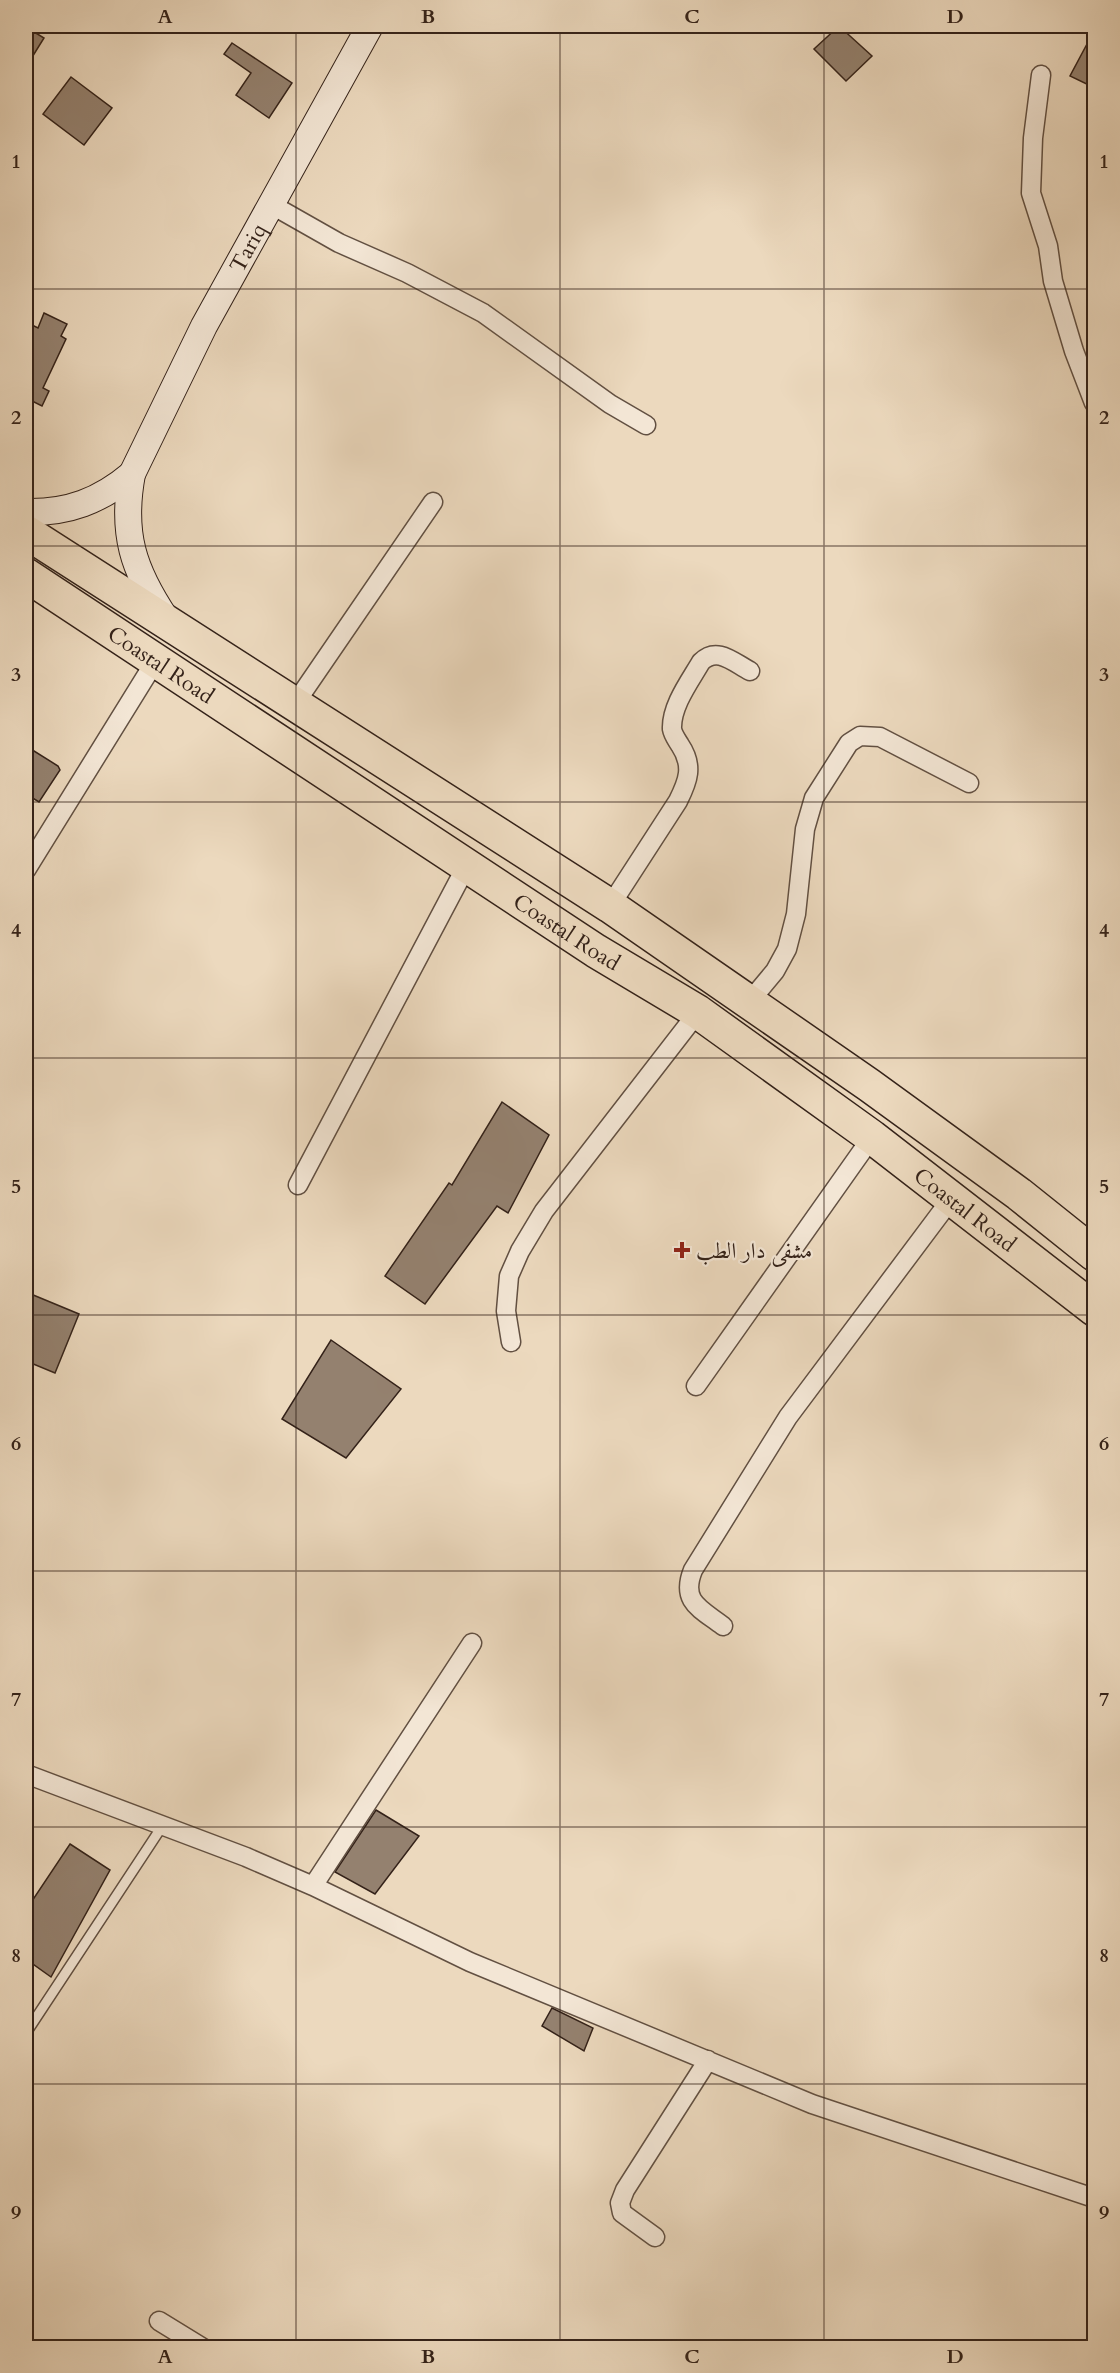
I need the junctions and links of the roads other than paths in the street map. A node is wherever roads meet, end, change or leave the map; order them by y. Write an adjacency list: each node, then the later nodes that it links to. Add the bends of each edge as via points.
1 (370, 26): 3 (main road, Tariq)
2 (1041, 75): 4 (street, via 1033,138 1032,193 1074,351)
3 (272, 205): 5 (street, via 339,243 483,313 610,404); 6 (main road, Tariq, via 204,326)
4 (1095, 403)
5 (646, 425)
6 (132, 474): 8 (main road, via 92,501 69,509); 11 (main road, via 127,499 131,551 140,576)
7 (433, 502): 14 (street)
8 (26, 512)
9 (26, 532): 11 (highway, Coastal Road)
10 (26, 575): 12 (highway, Coastal Road)
11 (171, 625): 14 (highway, Coastal Road)
12 (156, 660): 16 (highway, Coastal Road); 17 (street)
13 (750, 671): 18 (street, via 715,654 700,662 673,718 672,732 690,769 687,783)
14 (294, 705): 18 (highway, Coastal Road)
15 (969, 783): 19 (street, via 880,737 860,736 849,743 814,798 805,829 796,914 787,949)
16 (467, 865): 20 (highway, Coastal Road, via 596,951); 22 (street)
17 (26, 870)
18 (610, 906): 19 (highway, Coastal Road)
19 (750, 1001): 24 (highway, Coastal Road)
20 (698, 1011): 21 (highway, Coastal Road); 26 (street, via 544,1211 519,1251 509,1276 506,1311)
21 (873, 1137): 23 (highway, Coastal Road); 27 (street)
22 (298, 1185)
23 (952, 1198): 25 (highway, Coastal Road); 28 (street, via 788,1417 693,1570 689,1593 693,1603)
24 (1095, 1254)
25 (1095, 1309)
26 (511, 1342)
27 (696, 1386)
28 (723, 1626)
29 (472, 1643): 32 (street)
30 (26, 1774): 31 (street)
31 (164, 1825): 32 (street); 33 (lane)
32 (313, 1886): 34 (street, via 470,1962)
33 (26, 2033)
34 (708, 2060): 35 (street, via 812,2104); 36 (street, via 620,2203 622,2213)
35 (1095, 2198)
36 (655, 2237)
37 (159, 2321): 38 (street)
38 (203, 2348)

